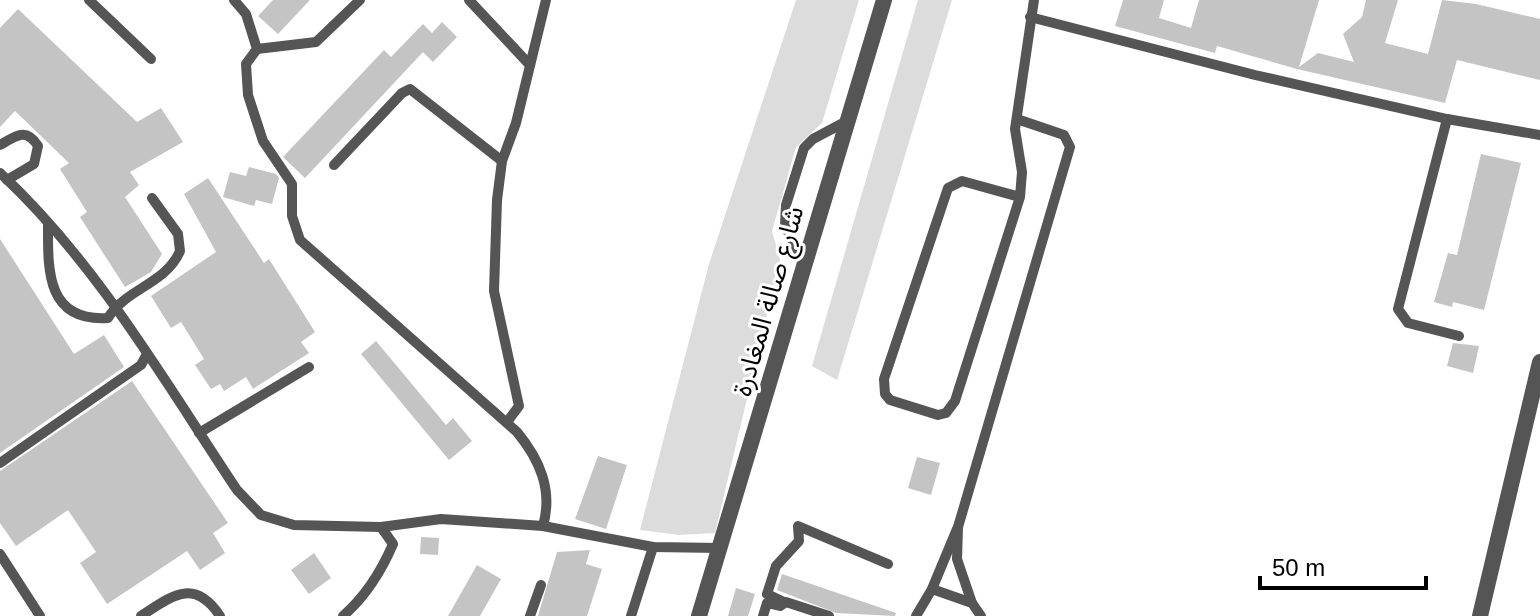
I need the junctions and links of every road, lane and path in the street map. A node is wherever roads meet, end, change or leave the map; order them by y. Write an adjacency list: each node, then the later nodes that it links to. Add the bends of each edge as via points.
1 (89, 0): 10 (lane)
2 (234, 0): 9 (lane, via 246,14)
3 (360, 0): 9 (lane, via 316,42)
4 (469, 0): 11 (lane)
5 (884, 0): 14 (street, شارع صالة المغادرة)
6 (1034, 0): 8 (lane)
7 (544, 1): 11 (lane)
8 (1030, 17): 12 (lane); 13 (lane, via 1150,51)
9 (257, 49): 29 (lane, via 246,64 248,95 268,152 292,184 292,216 300,240)
10 (151, 59)
11 (528, 63): 17 (lane)
12 (1017, 119): 20 (lane); 34 (lane, via 1058,132 1070,147)
13 (1447, 119): 15 (lane); 25 (lane, via 1398,309 1408,323)
14 (845, 122): 23 (street, شارع صالة المغادرة); 23 (lane, via 804,148 786,205 785,226)
15 (1540, 135)
16 (0, 145): 19 (lane, via 24,134 38,146 34,164)
17 (502, 161): 18 (lane, via 410,89); 29 (lane, via 494,291 519,406)
18 (334, 165)
19 (4, 176): 22 (lane)
20 (1020, 197): 20 (lane, via 952,408 938,415 890,400 884,379 948,188 962,181)
21 (152, 198): 24 (lane, via 178,234 180,251 157,281)
22 (48, 223): 24 (lane); 24 (lane, via 46,259 54,291 78,314 93,319 108,318)
23 (804, 262): 36 (street, شارع صالة المغادرة)
24 (114, 307): 26 (lane)
25 (1459, 336)
26 (147, 354): 30 (lane); 31 (lane, via 141,365)
27 (1540, 362): 54 (street)
28 (309, 367): 30 (lane)
29 (507, 422): 32 (lane, via 534,454 543,475 549,506)
30 (199, 433): 33 (lane, via 237,490 261,515 294,525)
31 (0, 463)
32 (543, 526): 33 (lane, via 441,519); 35 (lane)
33 (381, 527): 46 (lane, via 393,544 385,564)
34 (958, 527): 40 (lane); 42 (lane, via 960,575)
35 (653, 547): 36 (lane); 48 (lane)
36 (720, 548): 49 (street, شارع صالة المغادرة)
37 (0, 554): 43 (lane)
38 (888, 564): 41 (lane, via 798,526 799,541 776,566 767,594)
39 (541, 585): 47 (lane)
40 (932, 589): 42 (lane); 52 (lane)
41 (784, 602): 50 (lane, via 767,603); 51 (lane)
42 (972, 603): 53 (lane)
43 (40, 616)
44 (141, 616): 45 (lane, via 188,593 209,601)
45 (220, 616)
46 (343, 616)
47 (530, 616)
48 (631, 616)
49 (699, 616)
50 (763, 616)
51 (829, 616)
52 (916, 616)
53 (981, 616)
54 (1480, 616)

